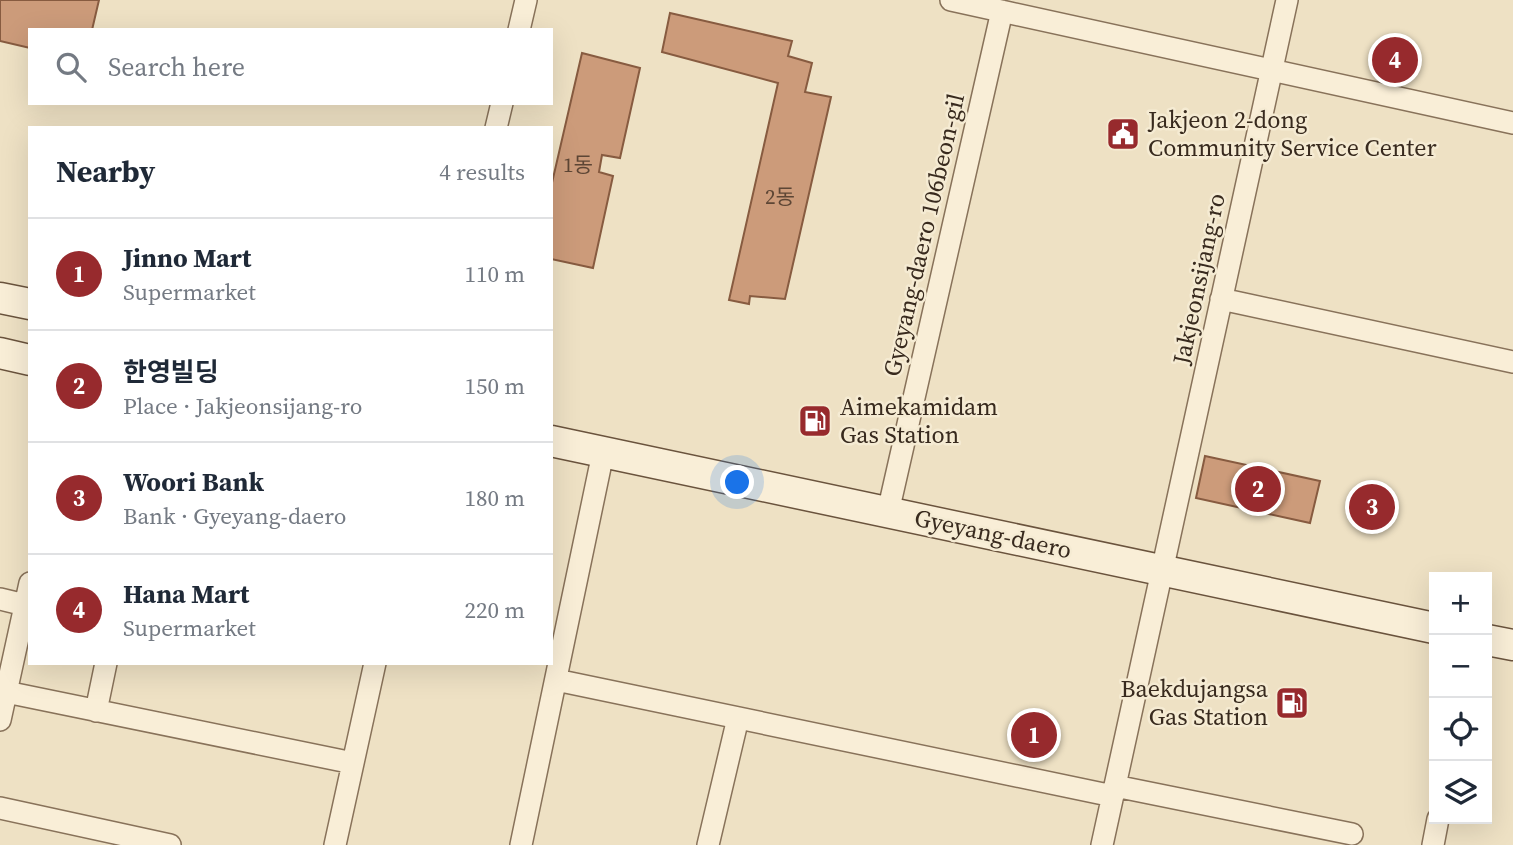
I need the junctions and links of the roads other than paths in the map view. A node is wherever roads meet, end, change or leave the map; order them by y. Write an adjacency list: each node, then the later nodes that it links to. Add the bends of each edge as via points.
1 (526, 0): 6 (street)
2 (951, 0): 5 (street)
3 (1287, 0): 7 (street, Jakjeonsijang-ro)
4 (1033, 9): 5 (street); 7 (street)
5 (1002, 11): 19 (street, Gyeyang-daero 106beon-gil)
6 (519, 28)
7 (1272, 70): 9 (street); 12 (street, Jakjeonsijang-ro)
8 (502, 105): 10 (street)
9 (1513, 123)
10 (496, 126)
11 (0, 298): 13 (main road)
12 (1221, 299): 16 (street); 20 (street, Jakjeonsijang-ro)
13 (28, 304)
14 (0, 354): 15 (main road)
15 (28, 360)
16 (1513, 362)
17 (553, 441): 18 (main road, Gyeyang-daero)
18 (603, 453): 19 (main road, Gyeyang-daero); 29 (street)
19 (888, 512): 20 (main road, Gyeyang-daero)
20 (1162, 570): 24 (main road, Gyeyang-daero); 35 (street, Jakjeonsijang-ro)
21 (28, 592): 23 (street)
22 (0, 599): 23 (street)
23 (25, 605): 30 (street)
24 (1429, 627)
25 (1492, 640): 26 (main road)
26 (1513, 645)
27 (106, 665): 31 (street)
28 (375, 665): 34 (street)
29 (555, 680): 32 (street); 41 (street)
30 (6, 692): 31 (street); 33 (street)
31 (96, 711): 34 (street)
32 (738, 718): 35 (street); 42 (street)
33 (0, 719)
34 (353, 763): 40 (street)
35 (1114, 791): 38 (street); 43 (street, Jakjeonsijang-ro)
36 (0, 808): 39 (street)
37 (1437, 824): 44 (street)
38 (1352, 834)
39 (170, 845)
40 (335, 845)
41 (521, 845)
42 (708, 845)
43 (1102, 845)
44 (1433, 845)

